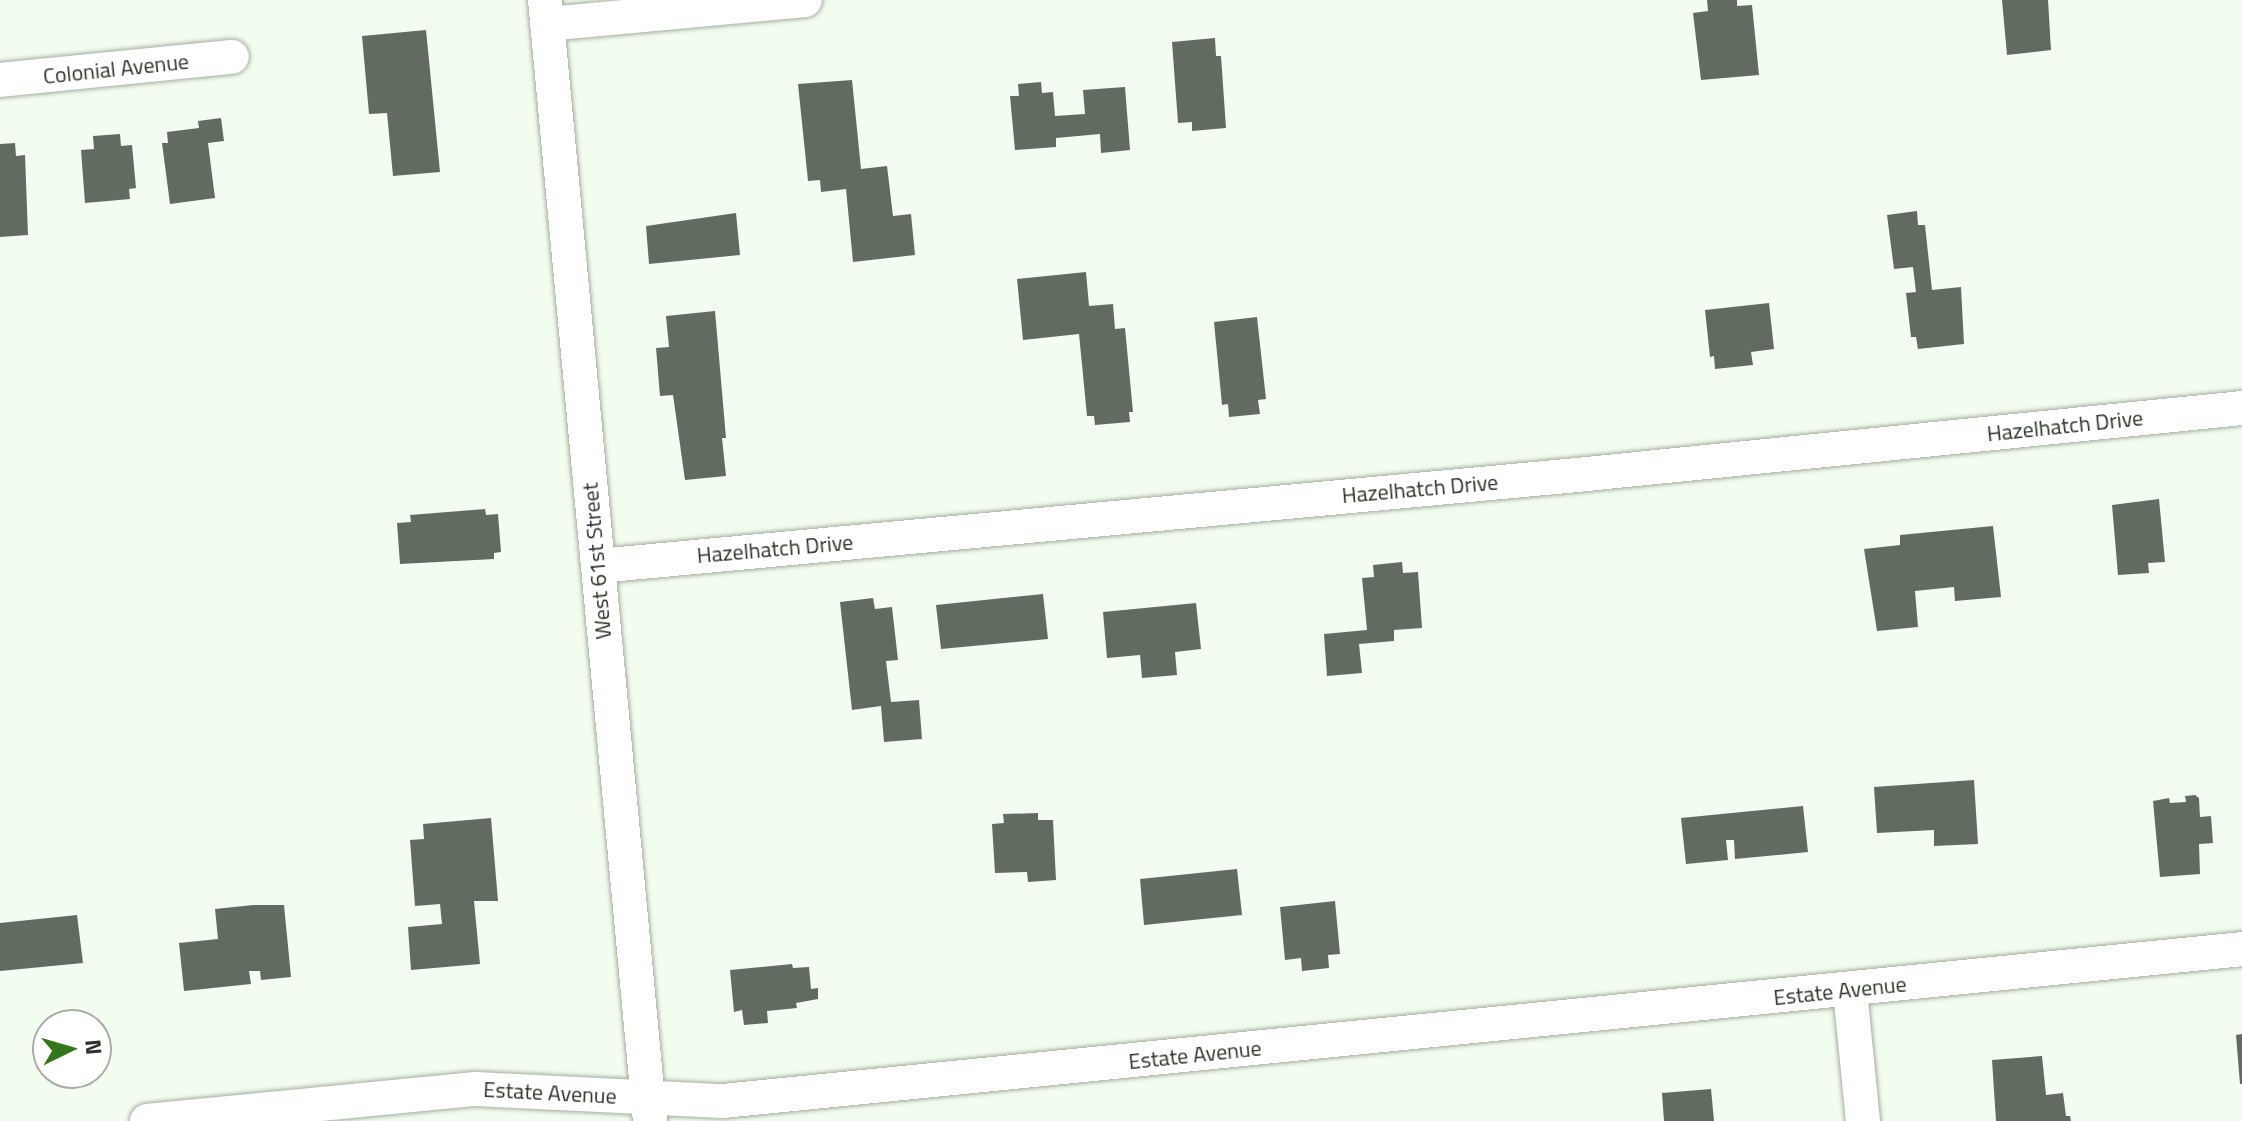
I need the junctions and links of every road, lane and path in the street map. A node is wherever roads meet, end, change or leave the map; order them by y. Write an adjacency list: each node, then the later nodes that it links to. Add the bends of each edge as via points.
1 (805, 0): 2 (street)
2 (546, 12): 6 (street, West 61st Street)
3 (232, 57): 4 (street, Colonial Avenue)
4 (0, 80)
5 (2242, 408): 6 (street, Hazelhatch Drive)
6 (598, 566): 9 (street, West 61st Street)
7 (2242, 949): 8 (street, Estate Avenue)
8 (1850, 991): 9 (street, Estate Avenue); 11 (street)
9 (648, 1110): 10 (street, Estate Avenue, via 475,1089)
10 (147, 1121)
11 (1863, 1121)

